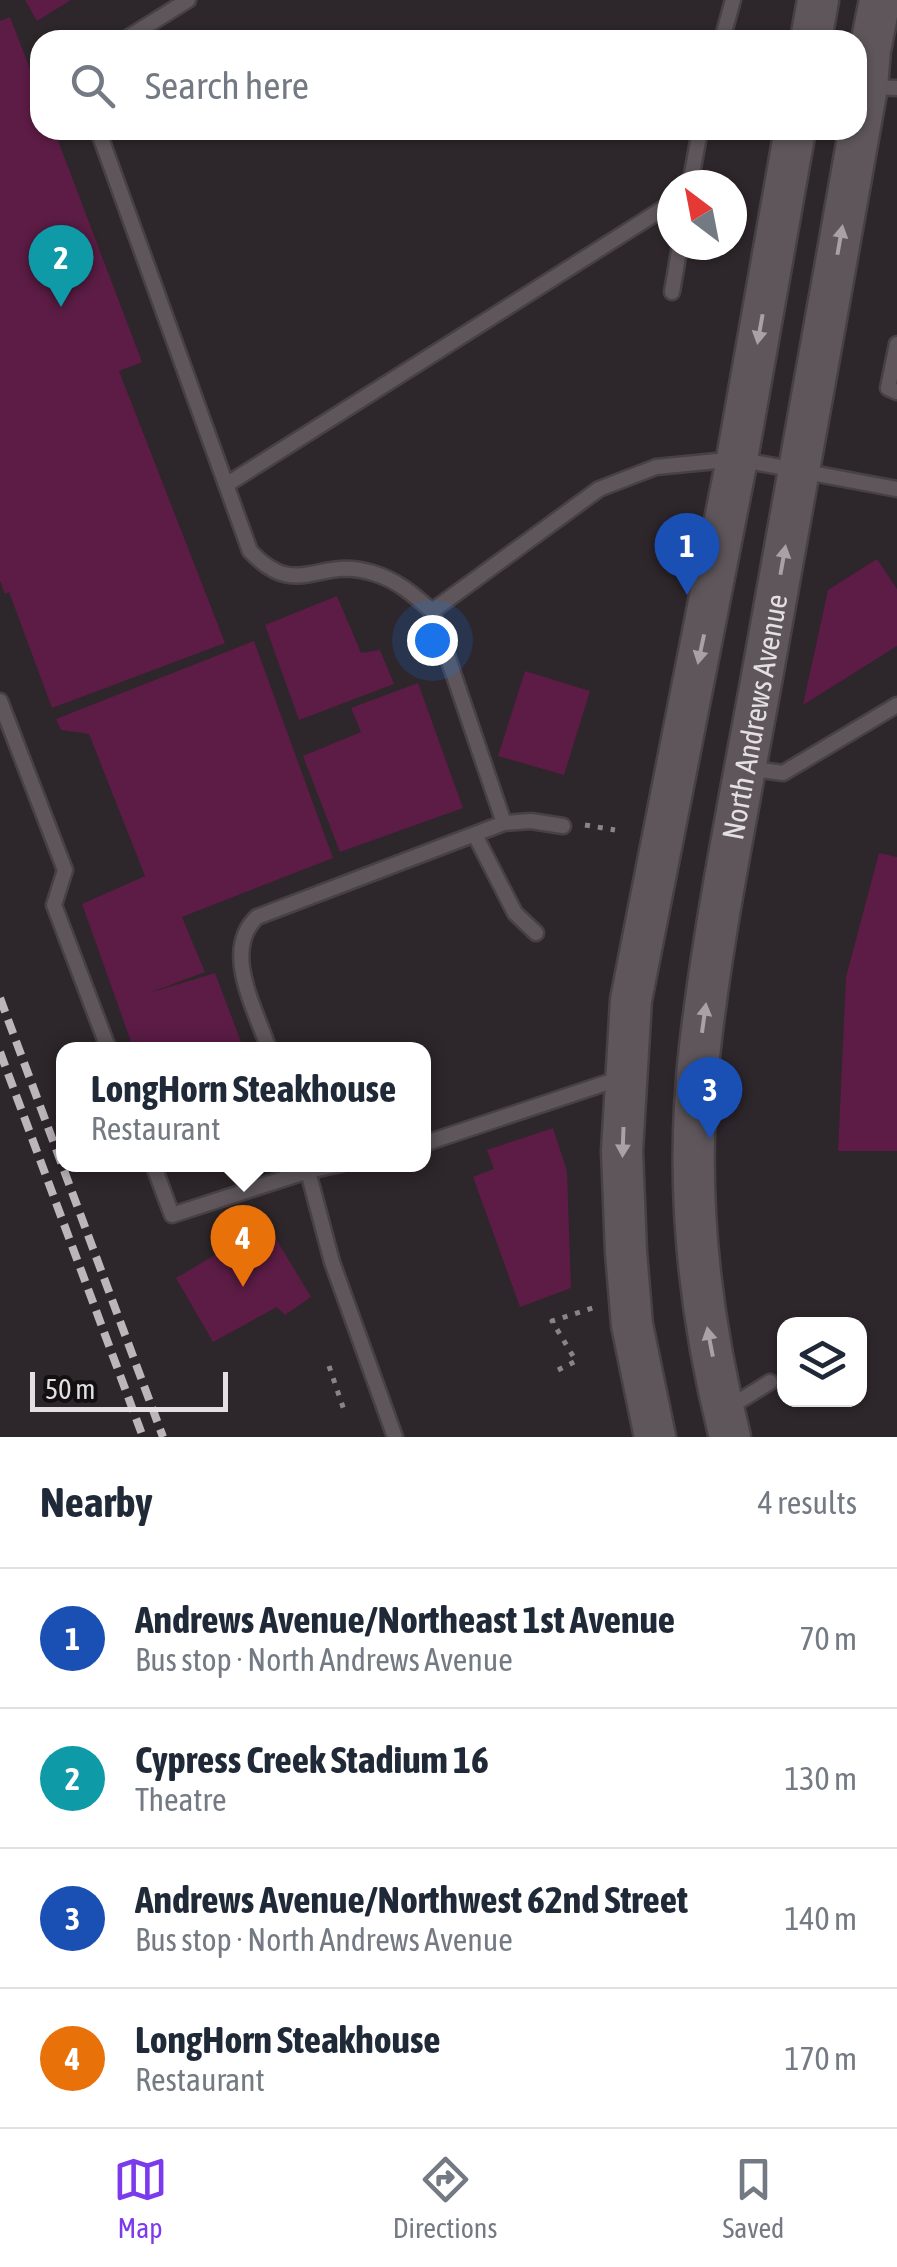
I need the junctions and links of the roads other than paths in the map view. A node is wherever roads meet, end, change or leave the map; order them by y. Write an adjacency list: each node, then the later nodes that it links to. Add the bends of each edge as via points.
1 (188, 0): 5 (lane)
2 (733, 0): 6 (lane)
3 (818, 0): 7 (main road)
4 (880, 0): 8 (main road, North Andrews Avenue)
5 (140, 30)
6 (725, 30)
7 (813, 30)
8 (879, 69): 9 (main road, North Andrews Avenue, one-way to 8)
9 (867, 129)
10 (102, 140): 22 (lane)
11 (698, 140): 14 (lane)
12 (794, 140): 20 (main road, one-way to 20)
13 (865, 140): 21 (main road, North Andrews Avenue, one-way to 13)
14 (693, 170)
15 (657, 212): 22 (lane)
16 (677, 260): 17 (lane)
17 (672, 292)
18 (897, 344): 19 (lane, via 888,388)
19 (897, 392)
20 (737, 459): 21 (lane); 24 (lane, via 656,467 599,490); 34 (main road, one-way to 34, via 631,1000)
21 (799, 470): 23 (lane); 27 (main road, North Andrews Avenue, one-way to 21)
22 (226, 485): 24 (lane, via 250,551 266,568 285,578 336,569 371,572 405,587)
23 (897, 489)
24 (432, 611): 28 (lane)
25 (0, 701): 32 (lane, via 65,870 54,905)
26 (897, 705): 27 (lane, via 783,773)
27 (746, 768): 40 (main road, North Andrews Avenue, one-way to 27, via 696,1241 695,1147 700,1050)
28 (504, 823): 29 (lane); 30 (lane)
29 (563, 826)
30 (475, 835): 31 (lane, via 515,914); 33 (lane, via 257,918 244,930 238,956)
31 (536, 933)
32 (106, 1042)
33 (265, 1042)
34 (627, 1076): 35 (lane); 42 (main road, one-way to 42, via 626,1252 632,1325)
35 (431, 1141)
36 (156, 1172): 37 (lane, via 172,1215)
37 (295, 1172)
38 (307, 1172): 41 (lane)
39 (770, 1382): 40 (lane)
40 (726, 1424)
41 (395, 1437)
42 (655, 1437)

